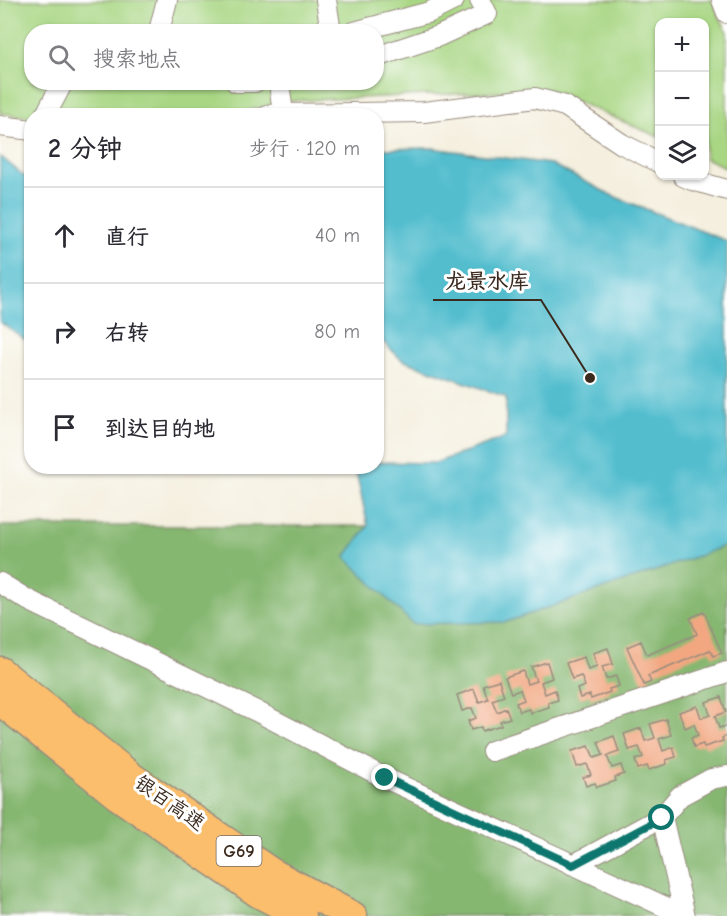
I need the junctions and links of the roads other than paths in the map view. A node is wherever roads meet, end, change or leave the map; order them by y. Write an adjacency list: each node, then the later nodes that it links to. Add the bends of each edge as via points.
1 (167, 0): 8 (street)
2 (326, 0): 9 (street)
3 (454, 0): 6 (street)
4 (480, 0): 11 (street, via 487,14)
5 (722, 0): 7 (street)
6 (430, 12): 10 (street); 11 (street)
7 (727, 14)
8 (161, 24)
9 (330, 24)
10 (384, 24)
11 (439, 36): 12 (street)
12 (384, 54)
13 (59, 90): 15 (street)
14 (278, 90): 16 (street)
15 (49, 108)
16 (276, 108)
17 (384, 113): 20 (street, via 424,112 535,98 565,106)
18 (0, 126): 19 (street)
19 (24, 129)
20 (655, 160)
21 (692, 180): 22 (street)
22 (727, 190)
23 (0, 583): 31 (street, via 385,778)
24 (0, 671): 29 (highway, 银百高速 / G69)
25 (727, 672): 27 (street)
26 (0, 701): 29 (highway, 银百高速 / G69)
27 (492, 751)
28 (727, 776): 30 (street, via 711,779 680,796)
29 (125, 786): 32 (highway, 银百高速 / G69, via 258,893); 33 (highway, 银百高速 / G69, via 271,873)
30 (662, 818): 31 (street); 34 (street)
31 (573, 865): 34 (street)
32 (302, 916)
33 (353, 916)
34 (685, 916)

